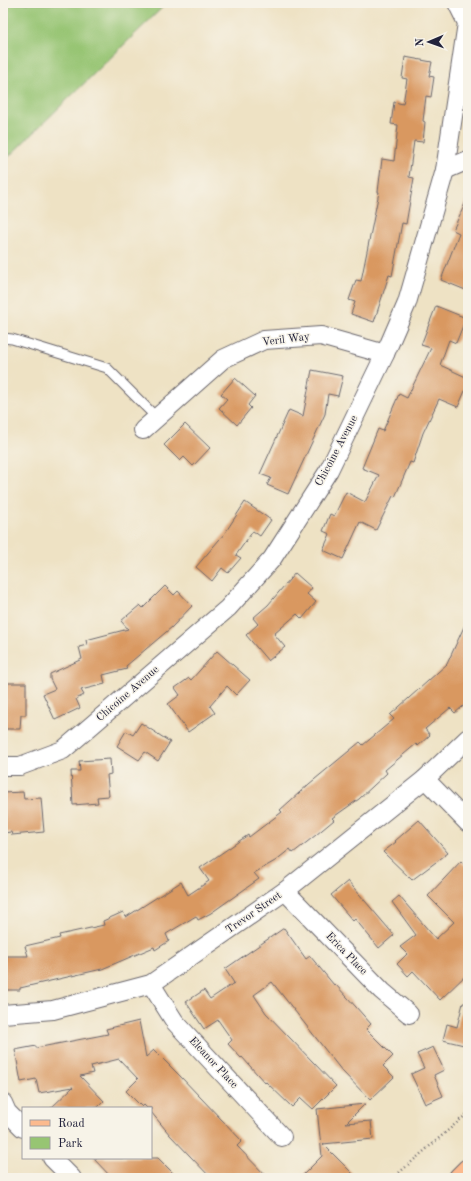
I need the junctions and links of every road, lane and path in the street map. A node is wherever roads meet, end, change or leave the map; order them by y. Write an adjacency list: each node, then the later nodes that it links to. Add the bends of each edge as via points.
1 (457, 3): 3 (street, Chicoine Avenue, via 467,24)
2 (468, 160): 3 (street)
3 (445, 170): 5 (street, Chicoine Avenue, via 407,303)
4 (3, 338): 6 (lane, via 107,368)
5 (385, 354): 6 (street, Veril Way, via 321,336 264,340 223,359); 9 (street, Chicoine Avenue, via 329,470 272,559 228,608 63,750 20,766)
6 (157, 418): 7 (street, Veril Way)
7 (143, 430)
8 (468, 738): 10 (street, Trevor Street)
9 (3, 766)
10 (425, 779): 11 (street); 12 (street, Trevor Street)
11 (468, 822)
12 (285, 891): 13 (street, Trevor Street); 15 (street, Erica Place, via 382,991)
13 (152, 984): 14 (street, Trevor Street, via 53,1010); 19 (street, Eleanor Place, via 175,1022)
14 (3, 1014)
15 (409, 1014)
16 (3, 1102): 18 (street, via 6,1112)
17 (468, 1113): 23 (path)
18 (22, 1127)
19 (282, 1137)
20 (53, 1159): 22 (street)
21 (468, 1170): 24 (main road)
22 (72, 1178)
23 (393, 1178)
24 (460, 1178)

